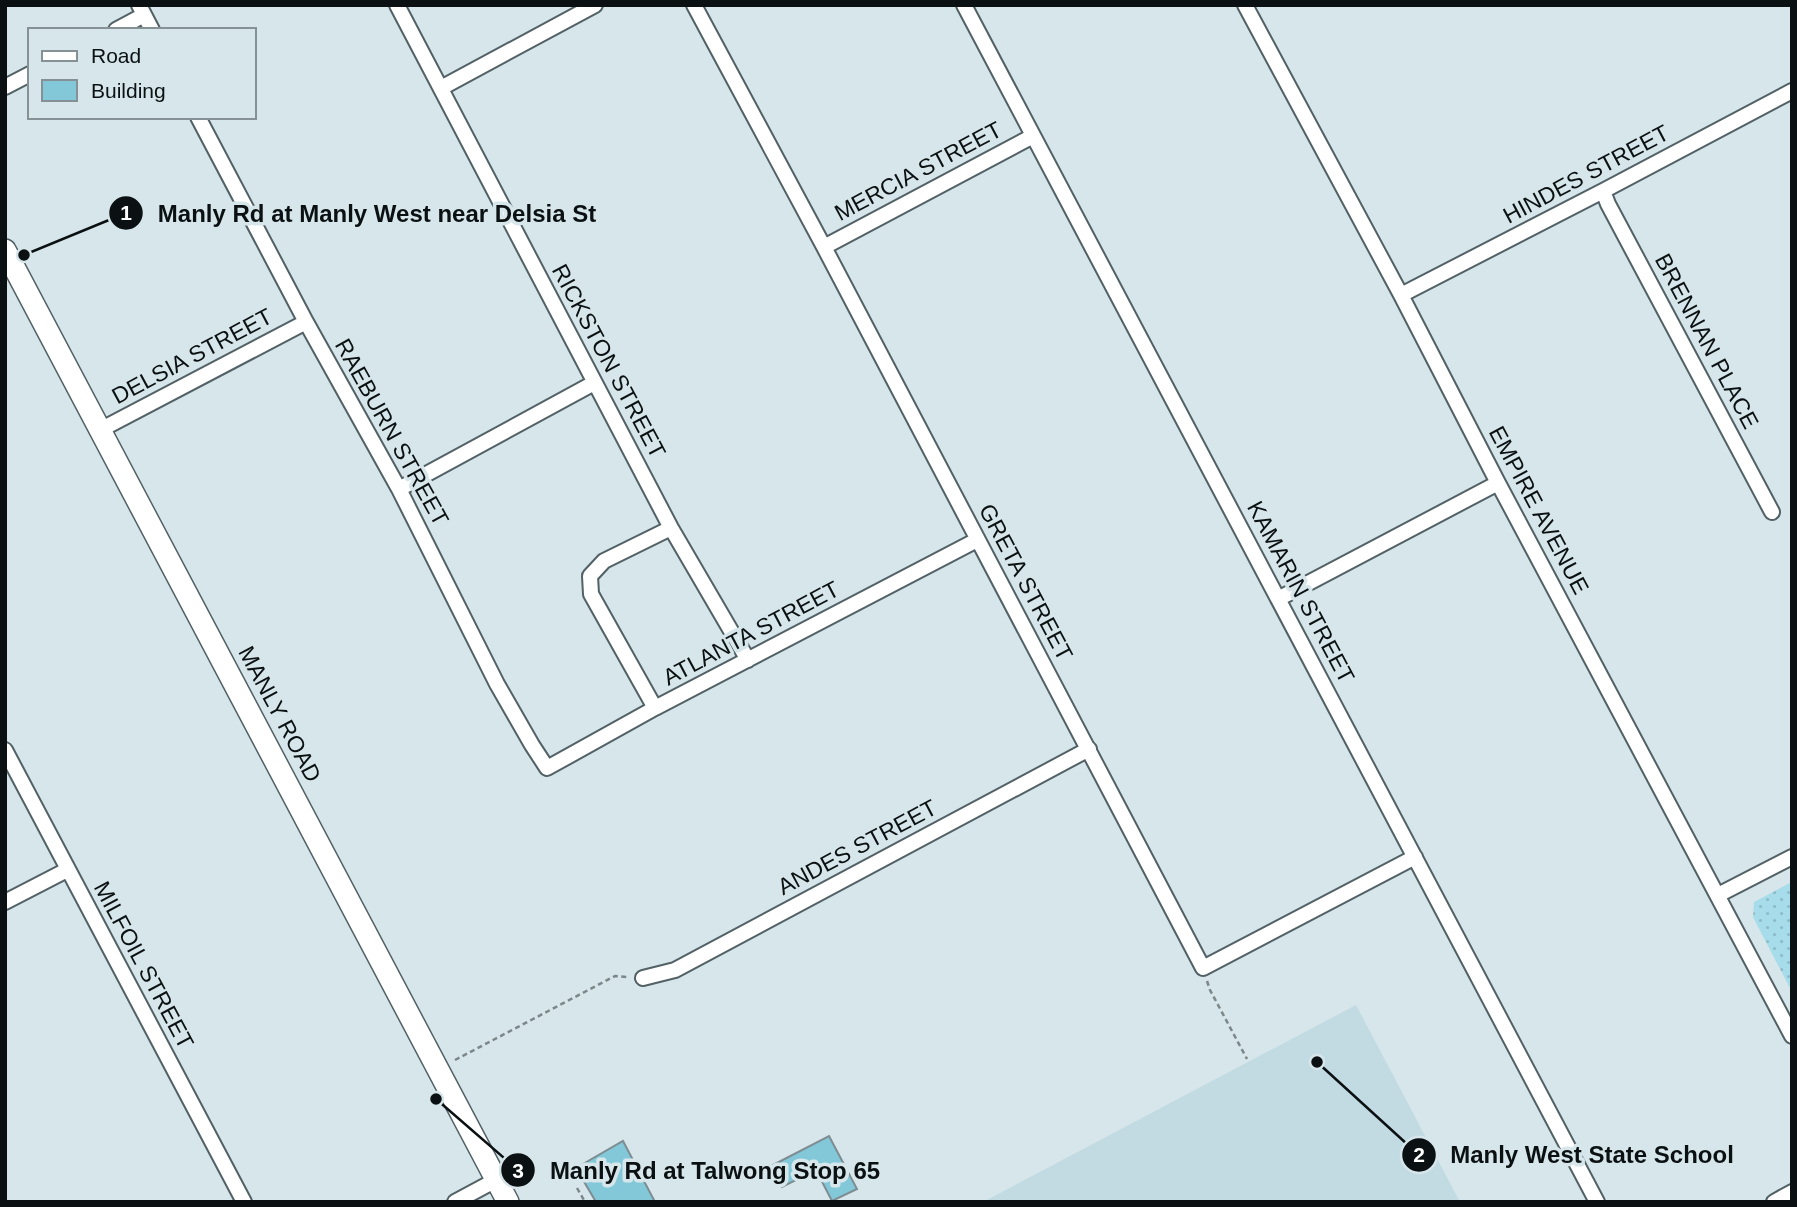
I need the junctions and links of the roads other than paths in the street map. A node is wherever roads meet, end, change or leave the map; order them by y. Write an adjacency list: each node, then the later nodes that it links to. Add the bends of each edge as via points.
1 (397, 5): 11 (street, RICKSTON STREET)
2 (595, 5): 11 (street)
3 (694, 5): 16 (street, GRETA STREET)
4 (964, 5): 14 (street, KAMARIN STREET)
5 (1245, 5): 18 (street, EMPIRE AVENUE)
6 (141, 10): 7 (street); 8 (street)
7 (118, 28)
8 (151, 28)
9 (28, 75): 10 (street)
10 (5, 87)
11 (441, 88): 20 (street, RICKSTON STREET)
12 (1792, 91): 15 (street, HINDES STREET)
13 (199, 119): 19 (street, RAEBURN STREET)
14 (1033, 136): 16 (street, MERCIA STREET); 27 (street, KAMARIN STREET)
15 (1603, 191): 18 (street, HINDES STREET); 24 (street, BRENNAN PLACE)
16 (824, 247): 26 (street, GRETA STREET)
17 (5, 250): 21 (main road, MANLY ROAD)
18 (1401, 295): 22 (street, EMPIRE AVENUE)
19 (306, 322): 21 (street, DELSIA STREET); 23 (street, RAEBURN STREET)
20 (594, 383): 23 (street); 25 (street, RICKSTON STREET)
21 (100, 430): 40 (main road, MANLY ROAD)
22 (1498, 483): 27 (street); 36 (street, EMPIRE AVENUE)
23 (400, 489): 32 (street, RAEBURN STREET, via 497,684)
24 (1772, 512)
25 (671, 528): 28 (street, RICKSTON STREET); 29 (street, via 604,561 590,576 591,594)
26 (977, 540): 28 (street, ATLANTA STREET); 30 (street, GRETA STREET)
27 (1279, 599): 33 (street, KAMARIN STREET)
28 (748, 660): 29 (street, ATLANTA STREET)
29 (655, 708): 32 (street, ATLANTA STREET)
30 (1089, 749): 33 (street, GRETA STREET, via 1203,968); 38 (street, ANDES STREET, via 675,970)
31 (5, 750): 35 (street, MILFOIL STREET)
32 (547, 768)
33 (1415, 857): 45 (street, KAMARIN STREET)
34 (1792, 857): 36 (street)
35 (67, 870): 37 (street); 42 (street, MILFOIL STREET)
36 (1718, 895): 39 (street, EMPIRE AVENUE)
37 (5, 902)
38 (643, 978)
39 (1792, 1036)
40 (496, 1180): 43 (street); 44 (main road, MANLY ROAD)
41 (1792, 1192): 46 (street)
42 (244, 1202)
43 (455, 1202)
44 (508, 1202)
45 (1597, 1202)
46 (1774, 1202)

